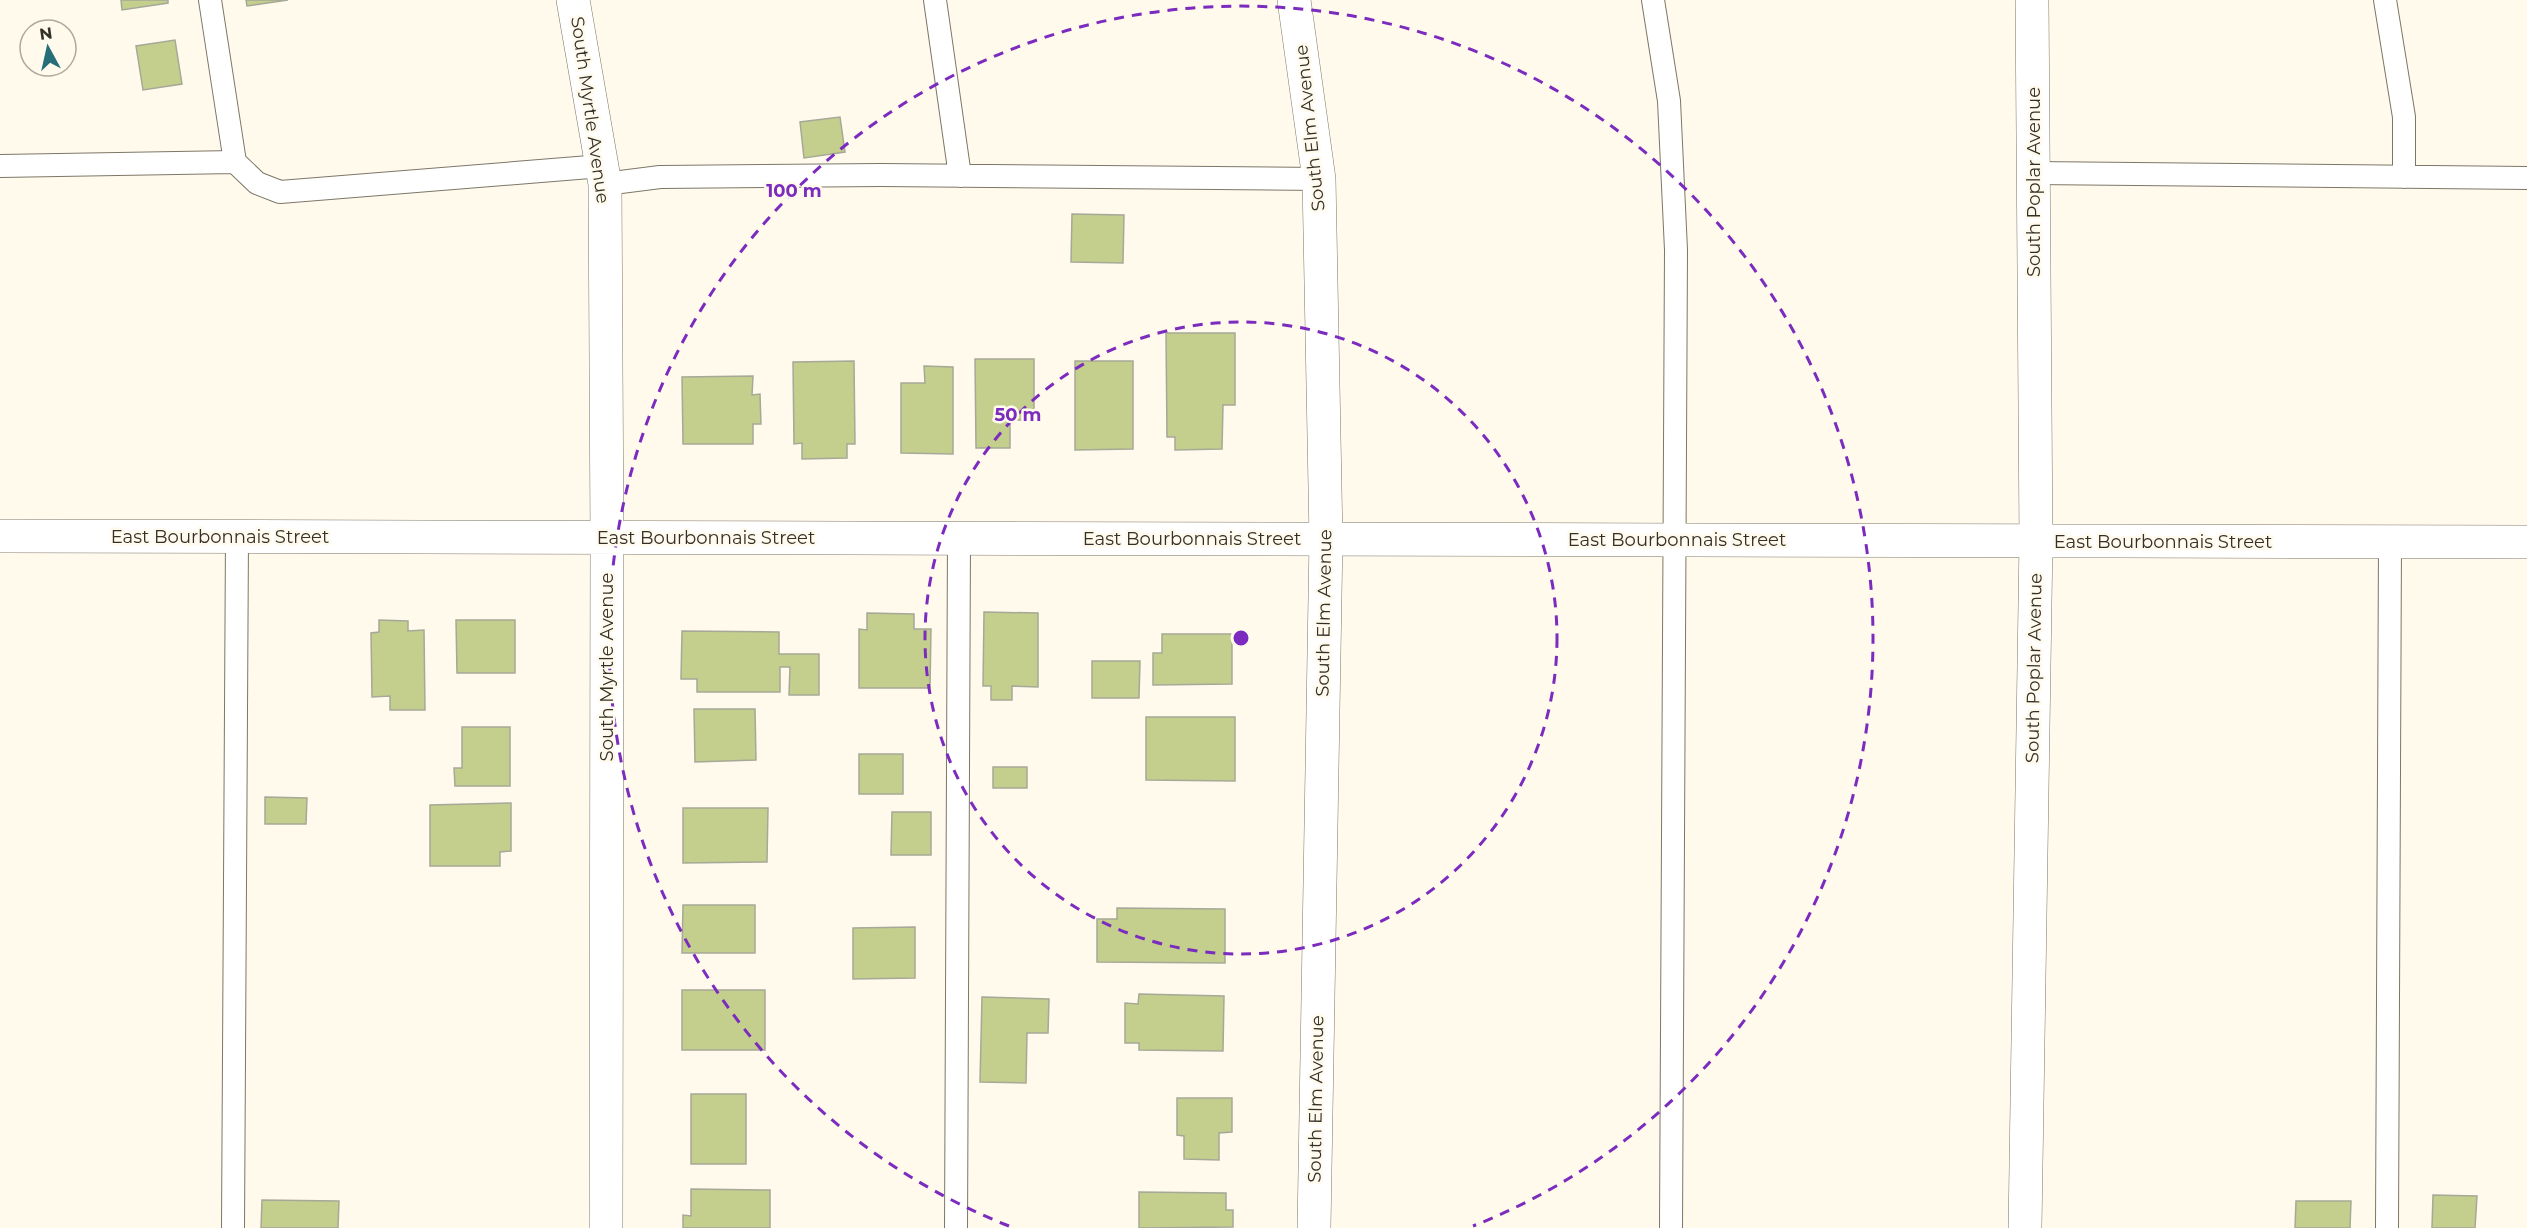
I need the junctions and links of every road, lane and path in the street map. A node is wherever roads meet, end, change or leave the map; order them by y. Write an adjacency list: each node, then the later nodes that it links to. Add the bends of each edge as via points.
1 (210, 0): 8 (lane)
2 (573, 0): 11 (street, South Myrtle Avenue)
3 (935, 0): 12 (lane)
4 (1294, 0): 15 (street, South Elm Avenue)
5 (1653, 0): 21 (lane, via 1669,101 1673,162)
6 (2032, 0): 10 (street, South Poplar Avenue)
7 (2385, 0): 13 (lane, via 2403,117)
8 (235, 162): 9 (lane); 11 (lane, via 257,183 280,192)
9 (0, 166)
10 (2034, 173): 13 (lane); 22 (street, South Poplar Avenue)
11 (603, 175): 12 (lane); 18 (street, South Myrtle Avenue)
12 (960, 176): 15 (lane)
13 (2404, 177): 14 (lane)
14 (2527, 178)
15 (1319, 179): 20 (street, South Elm Avenue)
16 (0, 536): 17 (street, East Bourbonnais Street)
17 (237, 537): 18 (street, East Bourbonnais Street); 25 (lane)
18 (607, 537): 19 (street, East Bourbonnais Street); 26 (street, South Myrtle Avenue)
19 (959, 539): 20 (street, East Bourbonnais Street); 27 (lane)
20 (1326, 539): 21 (street, East Bourbonnais Street); 28 (street, South Elm Avenue)
21 (1675, 540): 22 (street, East Bourbonnais Street); 29 (lane)
22 (2036, 542): 23 (street, East Bourbonnais Street); 30 (street, South Poplar Avenue)
23 (2390, 542): 24 (street, East Bourbonnais Street); 31 (lane)
24 (2527, 542)
25 (233, 1228)
26 (606, 1228)
27 (956, 1228)
28 (1314, 1228)
29 (1671, 1228)
30 (2025, 1228)
31 (2387, 1228)

